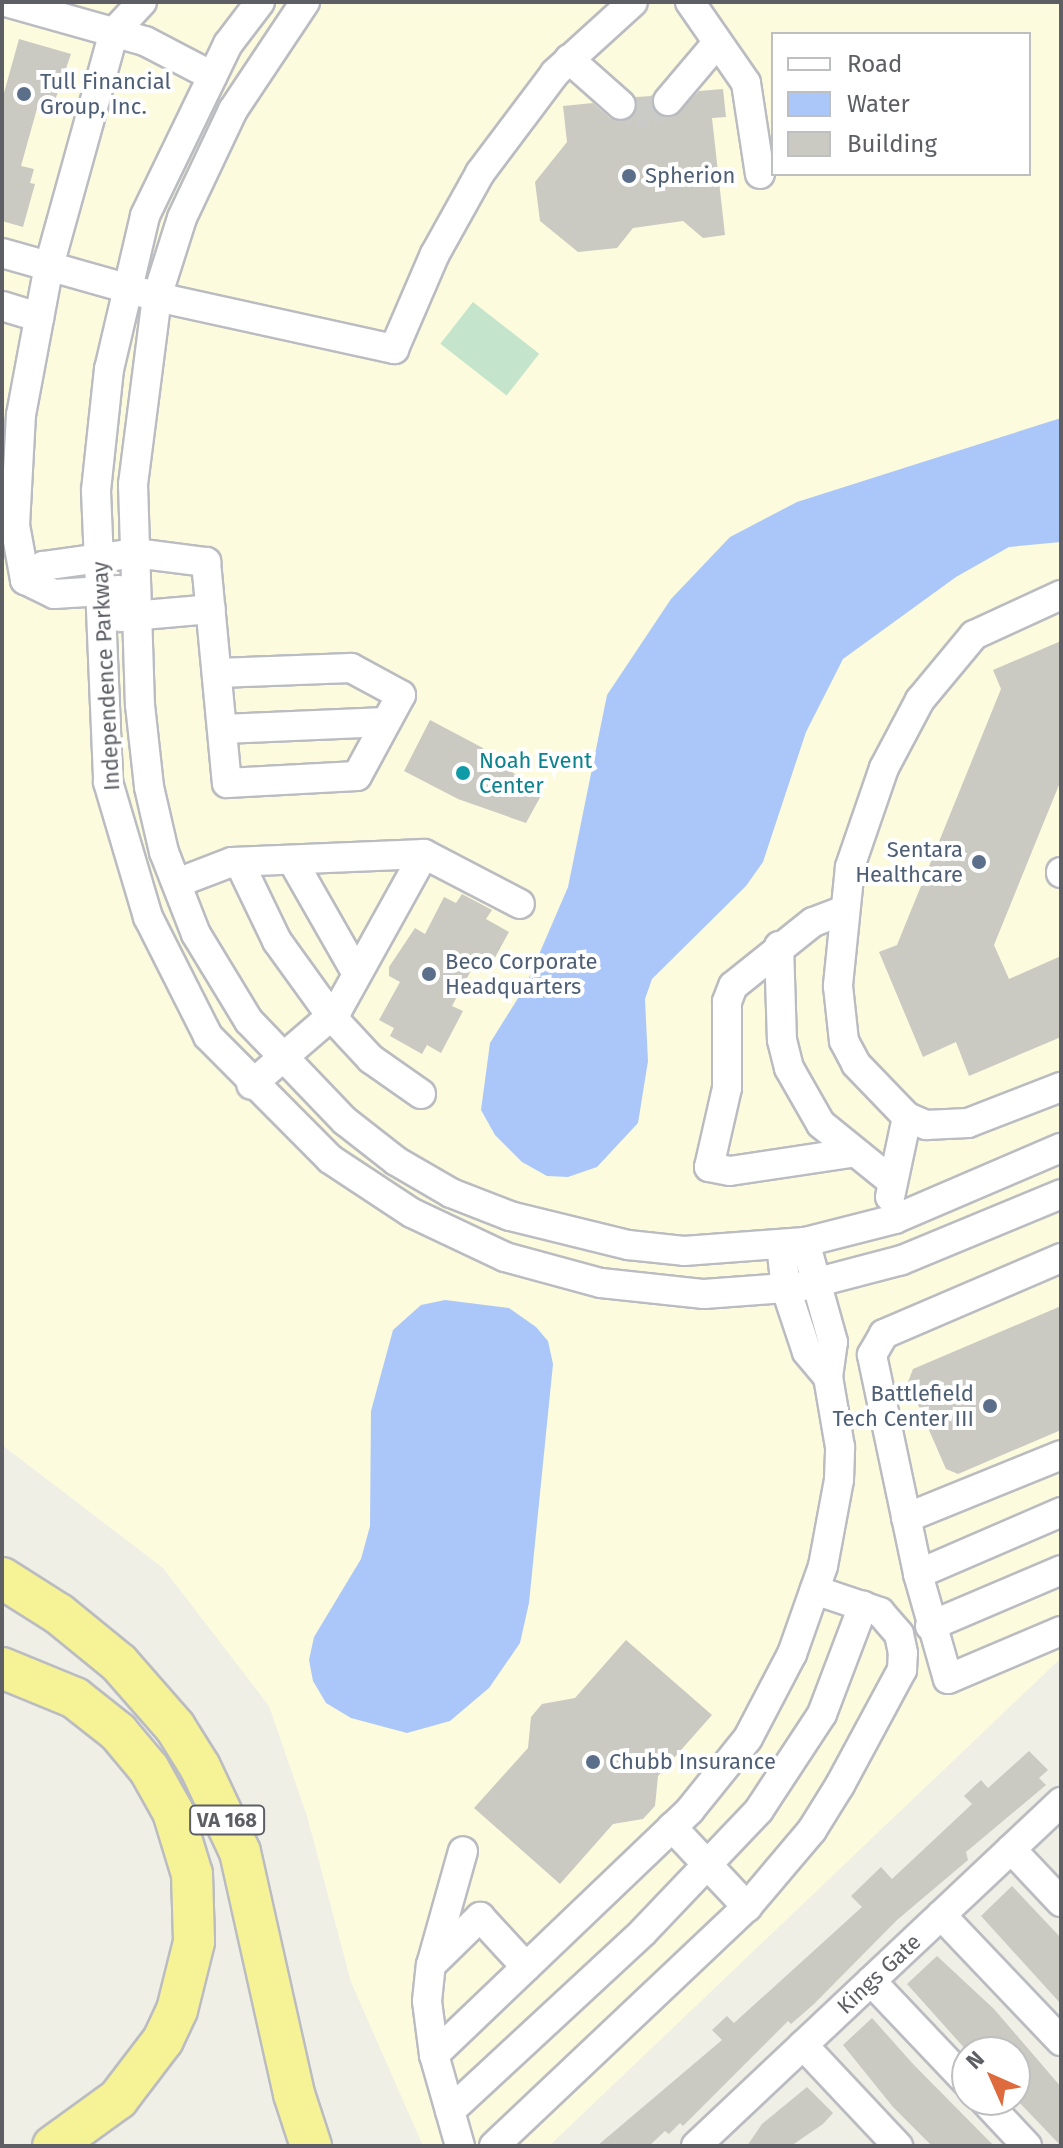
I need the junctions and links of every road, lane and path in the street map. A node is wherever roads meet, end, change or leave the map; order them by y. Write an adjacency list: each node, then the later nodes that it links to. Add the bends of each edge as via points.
1 (6, 2): 7 (street)
2 (142, 2): 7 (street)
3 (260, 2): 10 (street, Independence Parkway)
4 (305, 2): 17 (street, Independence Parkway, via 257,70 206,164)
5 (633, 2): 9 (street)
6 (690, 2): 8 (street)
7 (114, 32): 10 (street, via 166,50); 15 (street)
8 (717, 43): 11 (street); 13 (street, via 746,83)
9 (569, 59): 12 (street); 17 (street, via 480,173 435,254 394,349)
10 (212, 76): 16 (street, Independence Parkway, via 145,216)
11 (668, 101)
12 (621, 105)
13 (760, 174)
14 (2, 253): 15 (street)
15 (49, 266): 16 (street); 19 (street)
16 (127, 287): 17 (street); 23 (street, Independence Parkway, via 100,434)
17 (157, 297): 22 (street, Independence Parkway, via 138,411)
18 (2, 306): 19 (street)
19 (39, 317): 20 (street)
20 (9, 464): 21 (street)
21 (9, 525): 24 (street)
22 (135, 553): 23 (street); 26 (street, Independence Parkway); 28 (street, via 206,562)
23 (99, 558): 24 (street, via 43,566); 27 (street, Independence Parkway)
24 (25, 580): 27 (street)
25 (1061, 595): 37 (street, via 974,635 920,700 884,768 862,827)
26 (136, 602): 27 (street); 28 (street); 35 (street, Independence Parkway, via 149,787)
27 (102, 606): 42 (street, Independence Parkway, via 108,782 124,849 174,977 208,1036)
28 (211, 609): 29 (street)
29 (218, 673): 30 (street, via 351,668 401,695); 31 (street)
30 (386, 722): 31 (street); 31 (street, via 357,776 227,783)
31 (223, 729)
32 (424, 854): 33 (street); 36 (street); 39 (street)
33 (292, 860): 34 (street); 39 (street)
34 (239, 862): 35 (street); 40 (street, via 277,941)
35 (177, 883): 41 (street, Independence Parkway, via 196,934 234,996)
36 (520, 904)
37 (842, 911): 38 (street); 45 (street, via 838,986 844,1041 870,1083)
38 (779, 946): 47 (street, via 782,1040 789,1068 821,1124); 47 (street, via 729,995 727,1088 709,1167 730,1171)
39 (357, 974): 40 (street)
40 (331, 1016): 41 (street); 44 (street, via 371,1059)
41 (283, 1058): 42 (street); 51 (street, Independence Parkway, via 345,1121 396,1161 451,1193 510,1216 628,1245 684,1251)
42 (251, 1085): 54 (street, Independence Parkway, via 330,1159 412,1213 505,1257 555,1273 648,1290)
43 (1061, 1087): 45 (street, via 968,1123 926,1125)
44 (421, 1094)
45 (907, 1117): 48 (street)
46 (1061, 1148): 50 (street, Independence Parkway)
47 (851, 1153): 48 (street)
48 (893, 1182): 50 (street)
49 (1061, 1194): 53 (street, Independence Parkway, via 902,1260)
50 (885, 1222): 51 (street, Independence Parkway)
51 (793, 1244): 53 (street); 54 (street)
52 (1061, 1258): 58 (street, via 884,1334 875,1344 872,1355)
53 (816, 1284): 54 (street, Independence Parkway); 55 (street, via 833,1342)
54 (786, 1289): 55 (street, via 807,1352)
55 (828, 1377): 62 (street, via 840,1447 839,1480)
56 (1061, 1455): 58 (street)
57 (1061, 1512): 60 (street)
58 (906, 1518): 60 (street)
59 (1060, 1573): 64 (street)
60 (918, 1574): 64 (street)
61 (2, 1578): 85 (highway, VA 168, via 59,1614 119,1663 175,1727 200,1767 240,1852 294,2094)
62 (815, 1590): 63 (street); 68 (street, via 792,1654 748,1738)
63 (863, 1606): 71 (street, via 845,1663 815,1726 759,1810); 73 (street, via 892,1621 899,1634 902,1670 812,1830)
64 (930, 1626): 65 (street, via 948,1679)
65 (1061, 1631)
66 (2, 1668): 84 (highway, via 75,1698 125,1740 173,1812 192,1874 194,1942 181,1999 163,2040 118,2099)
67 (1061, 1802): 69 (street, Kings Gate)
68 (672, 1827): 71 (street); 76 (street)
69 (1011, 1849): 72 (street); 74 (street, Kings Gate)
70 (463, 1851): 75 (street)
71 (709, 1866): 73 (street); 82 (street)
72 (1061, 1902)
73 (747, 1907): 87 (street)
74 (941, 1915): 77 (street, Kings Gate); 78 (street)
75 (431, 1965): 76 (street, via 480,1917); 80 (street, via 427,2001)
76 (526, 1967): 80 (street)
77 (871, 1981): 79 (street, Kings Gate); 81 (street)
78 (1061, 2041)
79 (803, 2045): 88 (street, Kings Gate); 89 (street)
80 (434, 2055): 82 (street)
81 (951, 2065)
82 (450, 2111): 86 (street)
83 (999, 2116): 90 (street)
84 (53, 2146)
85 (311, 2146)
86 (460, 2146)
87 (494, 2146)
88 (696, 2146)
89 (898, 2146)
90 (1027, 2146)

